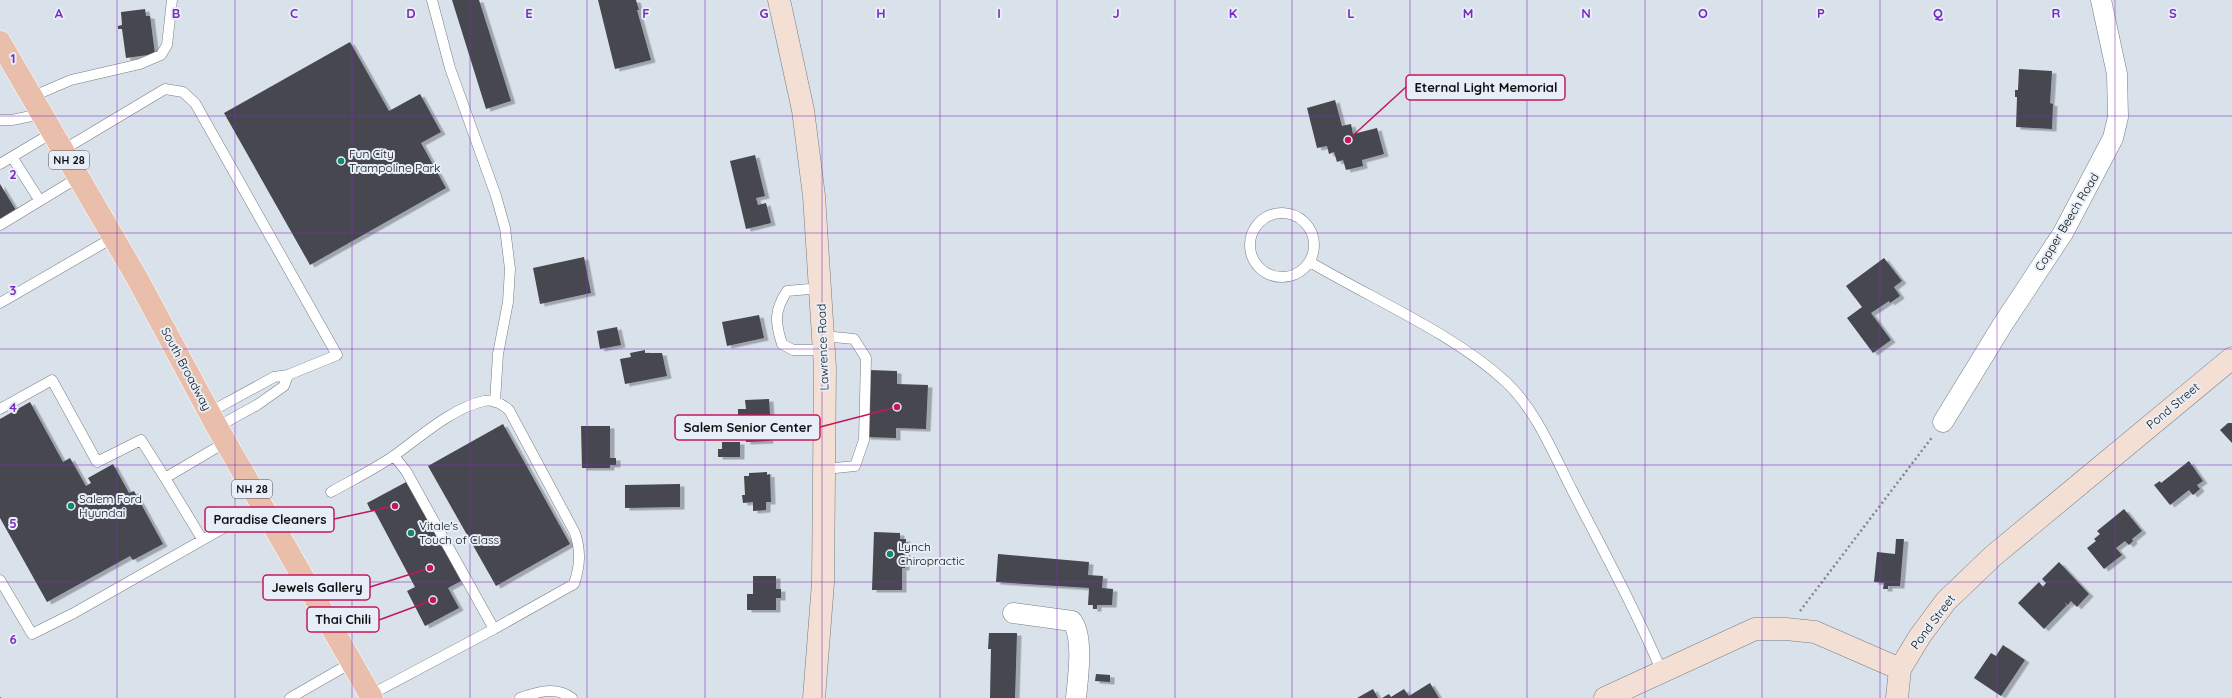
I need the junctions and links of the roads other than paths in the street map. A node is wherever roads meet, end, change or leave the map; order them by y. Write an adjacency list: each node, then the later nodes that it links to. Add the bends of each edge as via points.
1 (172, 0): 6 (lane, via 167,45 161,55 140,64 72,80)
2 (432, 0): 21 (lane, via 450,68 492,182 505,228 510,269 508,302 498,354)
3 (780, 0): 16 (street, Lawrence Road, via 803,110 814,196)
4 (2101, 0): 23 (street, Copper Beech Road, via 2118,74 2118,117 2113,138 2063,233)
5 (0, 42): 6 (main road, South Broadway / NH 28)
6 (36, 105): 7 (lane, via 12,120); 8 (main road, South Broadway / NH 28)
7 (0, 120)
8 (57, 141): 9 (lane); 11 (main road, South Broadway / NH 28); 20 (lane, via 165,89 183,92 195,104 337,355)
9 (12, 157): 10 (lane); 12 (lane)
10 (0, 164)
11 (78, 177): 12 (lane); 14 (main road, South Broadway / NH 28)
12 (40, 201): 13 (lane)
13 (0, 225)
14 (114, 237): 17 (lane); 24 (main road, South Broadway / NH 28)
15 (1310, 262): 15 (lane, via 1315,247 1313,236 1301,219 1291,214 1269,215 1253,229 1249,239 1251,255 1259,269 1268,275 1278,278 1298,274); 36 (lane, via 1457,345 1492,370 1518,396 1544,437 1637,614)
16 (821, 288): 18 (street, Lawrence Road); 18 (lane, via 787,291 778,305 776,326 782,344 793,350)
17 (0, 303)
18 (824, 343): 26 (street, Lawrence Road); 26 (lane, via 854,339 866,358 864,440 855,466)
19 (2232, 358): 35 (street, Pond Street, via 1993,556 1946,601)
20 (288, 375): 24 (lane, via 274,377); 24 (lane, via 284,386)
21 (495, 402): 25 (lane, via 475,404 442,420); 33 (lane, via 509,410 575,533 580,566 574,584)
22 (0, 409): 27 (lane, via 52,380 97,462 141,440)
23 (1943, 422)
24 (218, 427): 27 (lane); 29 (main road, South Broadway / NH 28)
25 (394, 456): 28 (lane); 33 (lane, via 406,471)
26 (825, 469): 41 (street, Lawrence Road, via 823,583)
27 (165, 478): 30 (lane)
28 (331, 492)
29 (262, 506): 30 (lane); 34 (main road, South Broadway / NH 28)
30 (202, 539): 31 (lane, via 74,613 32,634)
31 (0, 580)
32 (1013, 614): 42 (street, via 1072,621 1077,628 1079,672)
33 (494, 629): 37 (lane)
34 (351, 663): 37 (main road, South Broadway / NH 28); 38 (lane)
35 (1900, 669): 36 (street, via 1815,632 1786,628 1755,628); 44 (street)
36 (1662, 672): 43 (street)
37 (371, 696)
38 (290, 698)
39 (520, 698): 40 (lane, via 552,690 566,693)
40 (572, 698)
41 (814, 698)
42 (1076, 698)
43 (1605, 698)
44 (1897, 698)

